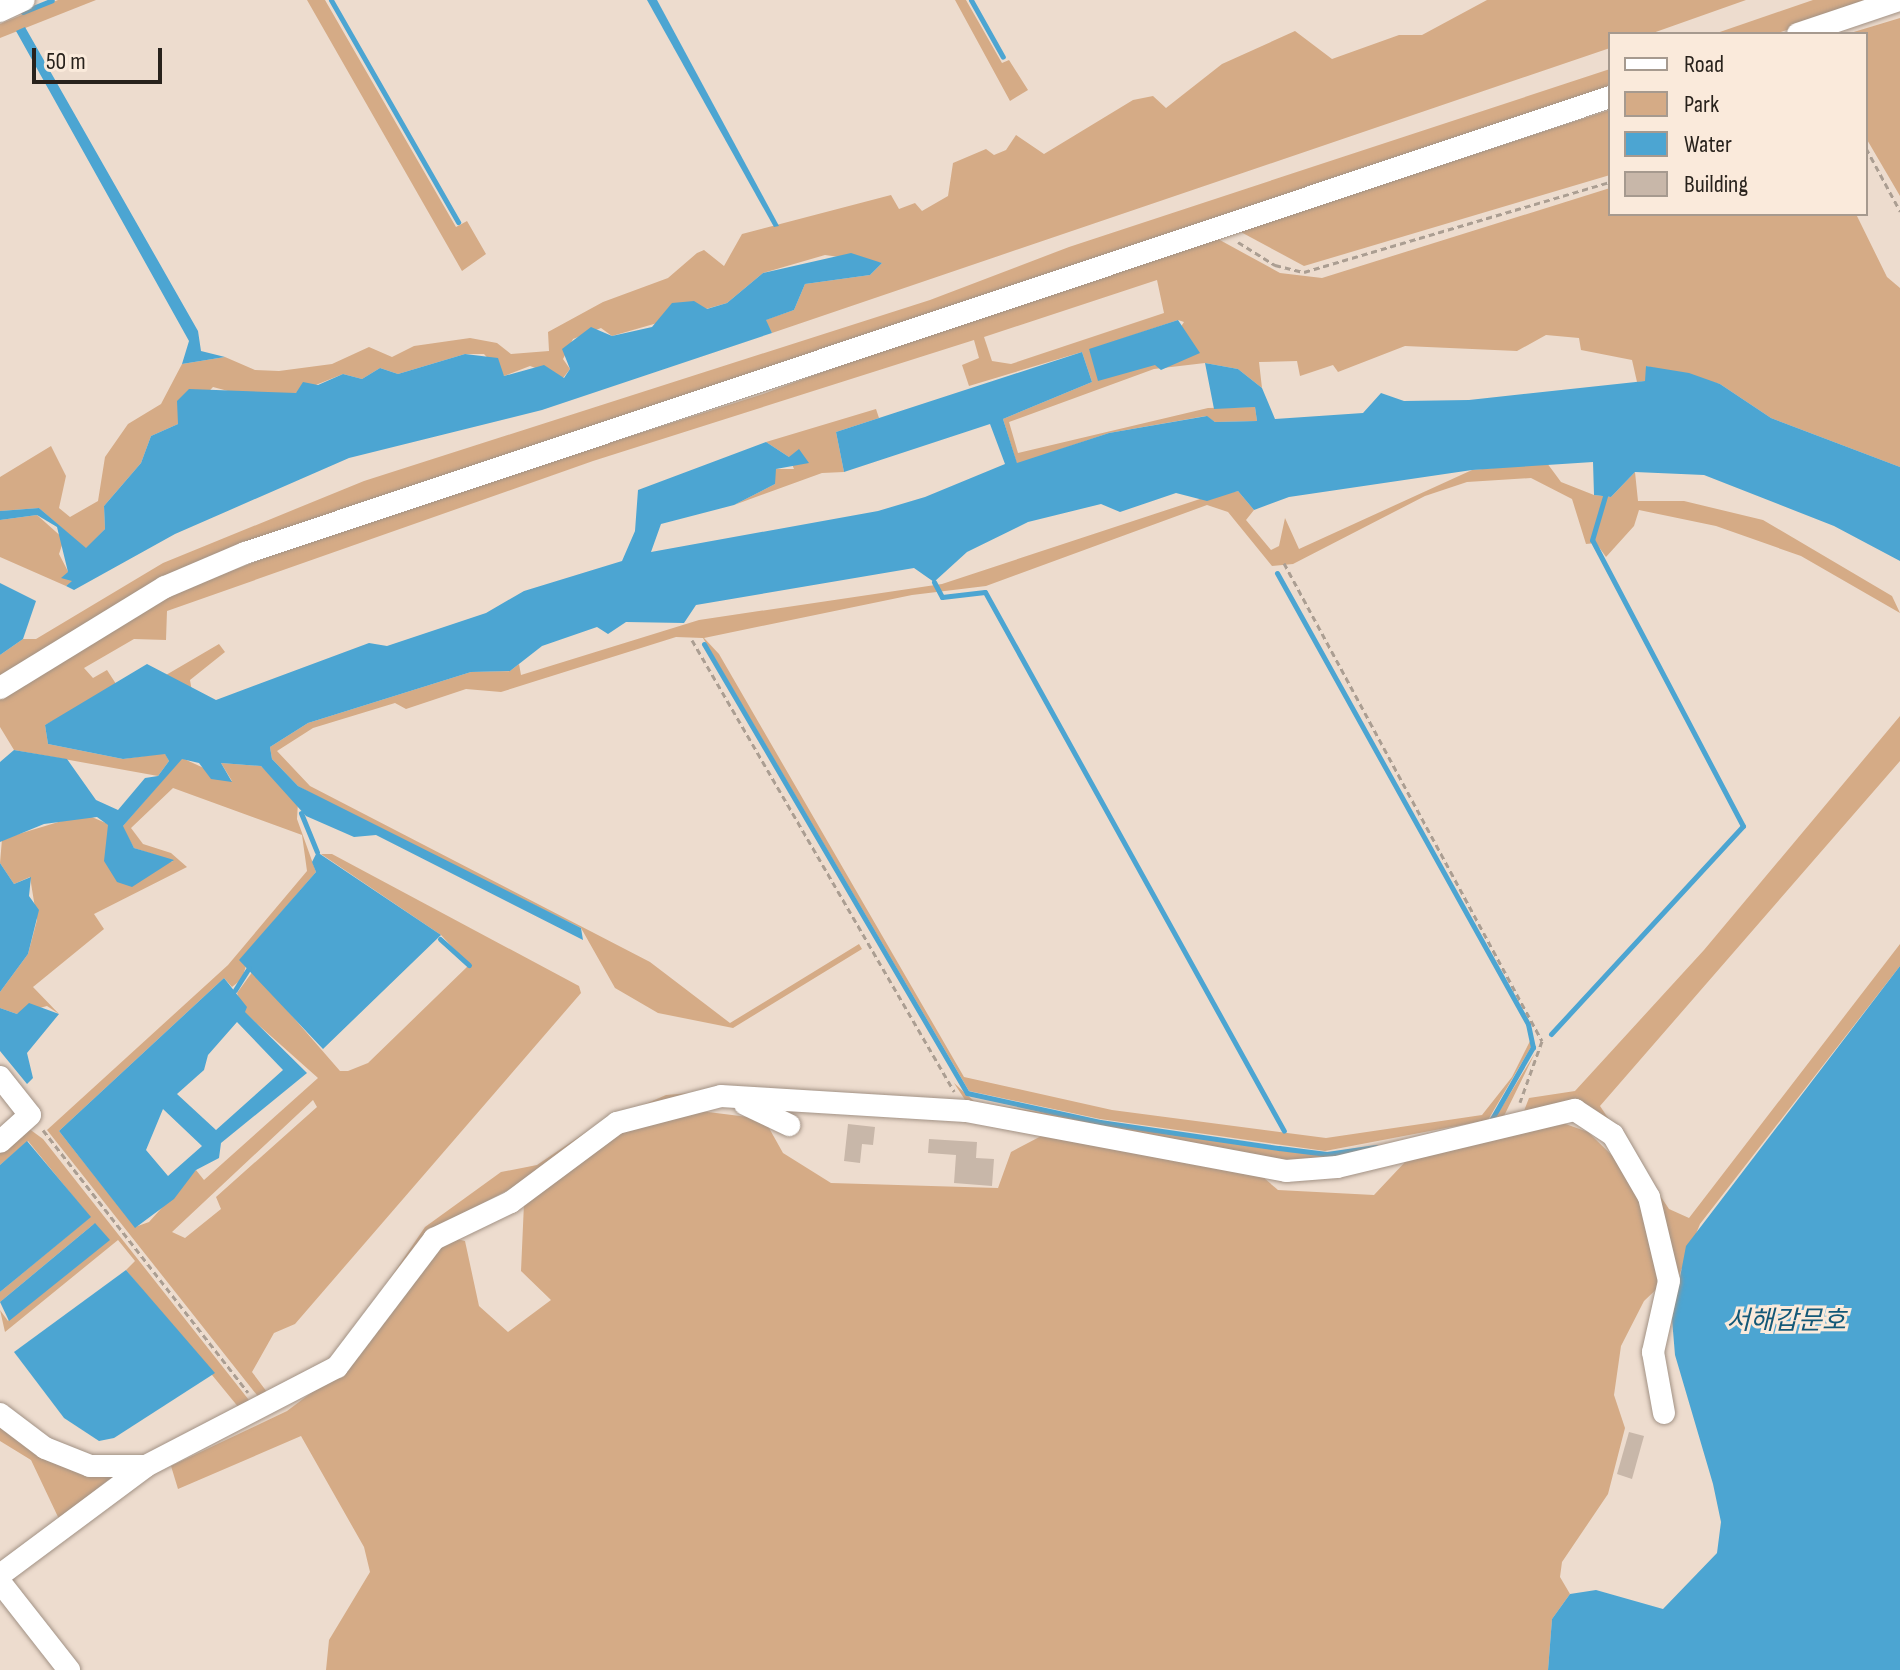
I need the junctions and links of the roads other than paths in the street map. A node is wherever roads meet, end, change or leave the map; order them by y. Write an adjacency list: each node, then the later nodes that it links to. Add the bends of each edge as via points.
1 (24, 0): 3 (street)
2 (1899, 0): 4 (street)
3 (0, 11)
4 (1804, 32)
5 (1608, 98): 6 (street, via 245,553 139,601)
6 (0, 688)
7 (0, 1077): 10 (street, via 30,1115)
8 (721, 1096): 9 (street); 11 (street, via 966,1111 1286,1171 1337,1167 1575,1110 1613,1135 1635,1163 1669,1281 1653,1352); 13 (street, via 617,1123 511,1202 434,1239 337,1367 263,1410)
9 (789, 1125)
10 (0, 1142)
11 (1664, 1413)
12 (0, 1414): 13 (street, via 45,1448 90,1466)
13 (146, 1466): 14 (street)
14 (0, 1575)
15 (0, 1582): 16 (street)
16 (69, 1670)

